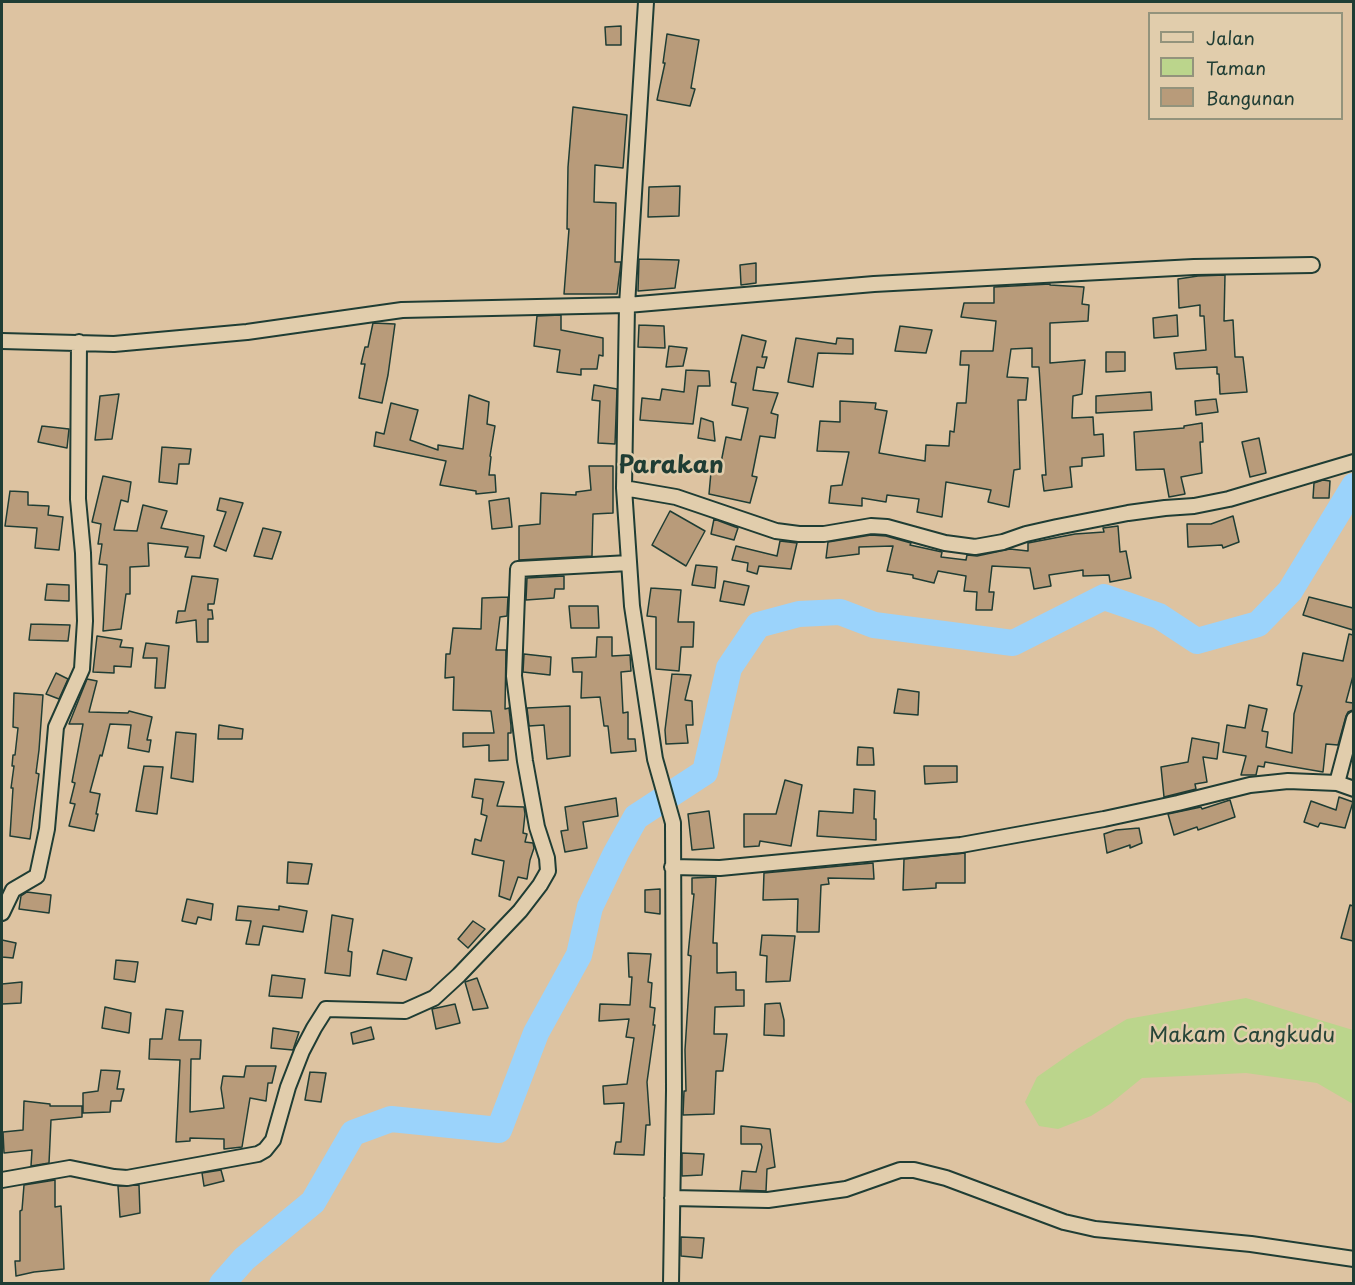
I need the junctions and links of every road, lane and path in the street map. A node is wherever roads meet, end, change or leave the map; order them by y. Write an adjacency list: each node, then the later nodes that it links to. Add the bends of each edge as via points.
1 (646, 2): 3 (street)
2 (1312, 265): 3 (street, via 1194,267 874,284)
3 (627, 305): 5 (street, via 402,310 247,332 114,344); 7 (street)
4 (2, 341): 5 (street)
5 (79, 342): 13 (street, via 78,499 85,621 82,669 56,727 47,830 37,876 13,890)
6 (1353, 462): 7 (street, via 1229,499 1128,513 975,547 888,527 824,534 776,531 676,497)
7 (624, 488): 8 (street)
8 (629, 563): 12 (street, via 655,759 673,822); 14 (street, via 518,569 514,676 525,761 548,871 520,911 459,975 434,998 405,1011 326,1009 302,1051 273,1140 258,1154 127,1178 70,1168)
9 (1353, 719): 10 (street)
10 (1337, 783): 11 (street); 12 (street, via 1288,781 1250,785 1104,819 961,845 720,868)
11 (1353, 789)
12 (672, 867): 15 (street)
13 (2, 914)
14 (2, 1180)
15 (672, 1198): 16 (street, via 768,1200 846,1188 900,1170 914,1170 1095,1229 1251,1244); 17 (street)
16 (1353, 1259)
17 (671, 1284)

